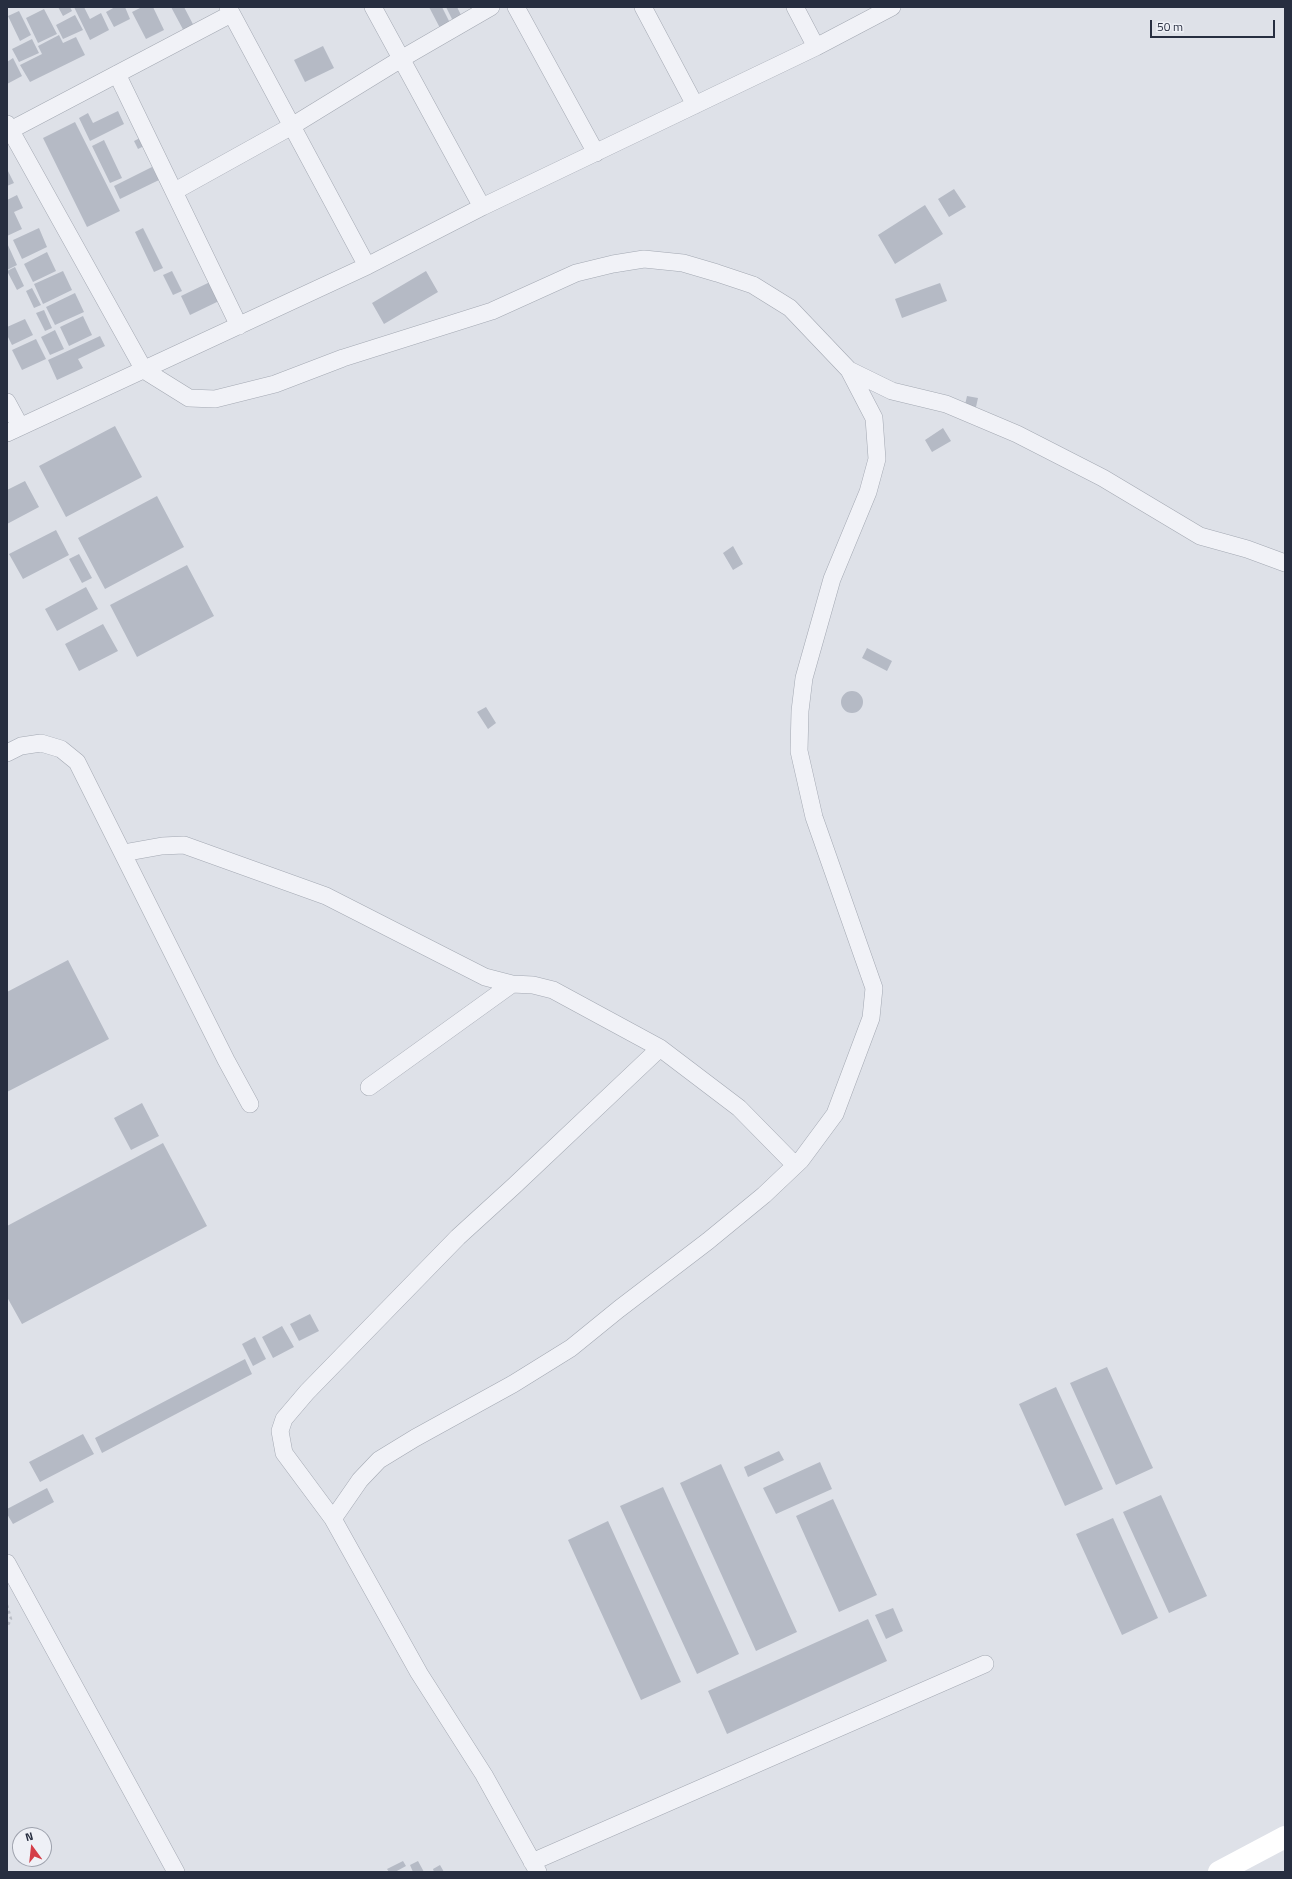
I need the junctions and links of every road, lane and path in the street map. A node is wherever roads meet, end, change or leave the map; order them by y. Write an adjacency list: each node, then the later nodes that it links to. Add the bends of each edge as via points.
1 (373, 7): 9 (street)
2 (492, 7): 9 (street)
3 (516, 7): 14 (street)
4 (643, 7): 11 (street)
5 (795, 7): 8 (street)
6 (892, 7): 8 (street)
7 (230, 10): 10 (street); 12 (street)
8 (816, 47): 11 (street)
9 (401, 59): 12 (street); 16 (street)
10 (117, 74): 13 (street); 15 (street)
11 (695, 105): 14 (street)
12 (292, 126): 15 (street); 17 (street)
13 (8, 129): 19 (street)
14 (596, 153): 16 (street)
15 (175, 191): 18 (street)
16 (482, 207): 17 (street)
17 (367, 266): 18 (street)
18 (239, 326): 19 (street)
19 (144, 370): 20 (street, via 189,398 215,399 275,384 343,358 492,311 576,273 644,259 683,263 753,285 790,308); 22 (street)
20 (849, 370): 23 (street, via 892,390 946,404 1017,434 1103,478 1200,536); 30 (street, via 874,418 877,458 868,492 832,579 804,678 799,751 814,817 874,988 871,1018 835,1114)
21 (7, 402): 22 (street)
22 (13, 429)
23 (1285, 563)
24 (7, 753): 25 (street, via 21,746 41,743 61,749 77,762)
25 (123, 853): 26 (street, via 184,845 326,896 485,977); 29 (street)
26 (512, 984): 27 (street, via 533,985 553,990); 28 (street)
27 (660, 1048): 30 (street, via 739,1108); 31 (street, via 458,1237 306,1392 284,1419 280,1431 284,1453)
28 (369, 1087)
29 (250, 1104)
30 (795, 1165): 31 (street, via 764,1195 708,1241 571,1348 379,1460 360,1480)
31 (333, 1519): 37 (street, via 419,1673 484,1775)
32 (7, 1563): 38 (street)
33 (7, 1605): 34 (path, via 11,1619)
34 (7, 1627)
35 (985, 1664): 37 (street)
36 (1285, 1837): 39 (street)
37 (535, 1867)
38 (176, 1872)
39 (1219, 1872)

